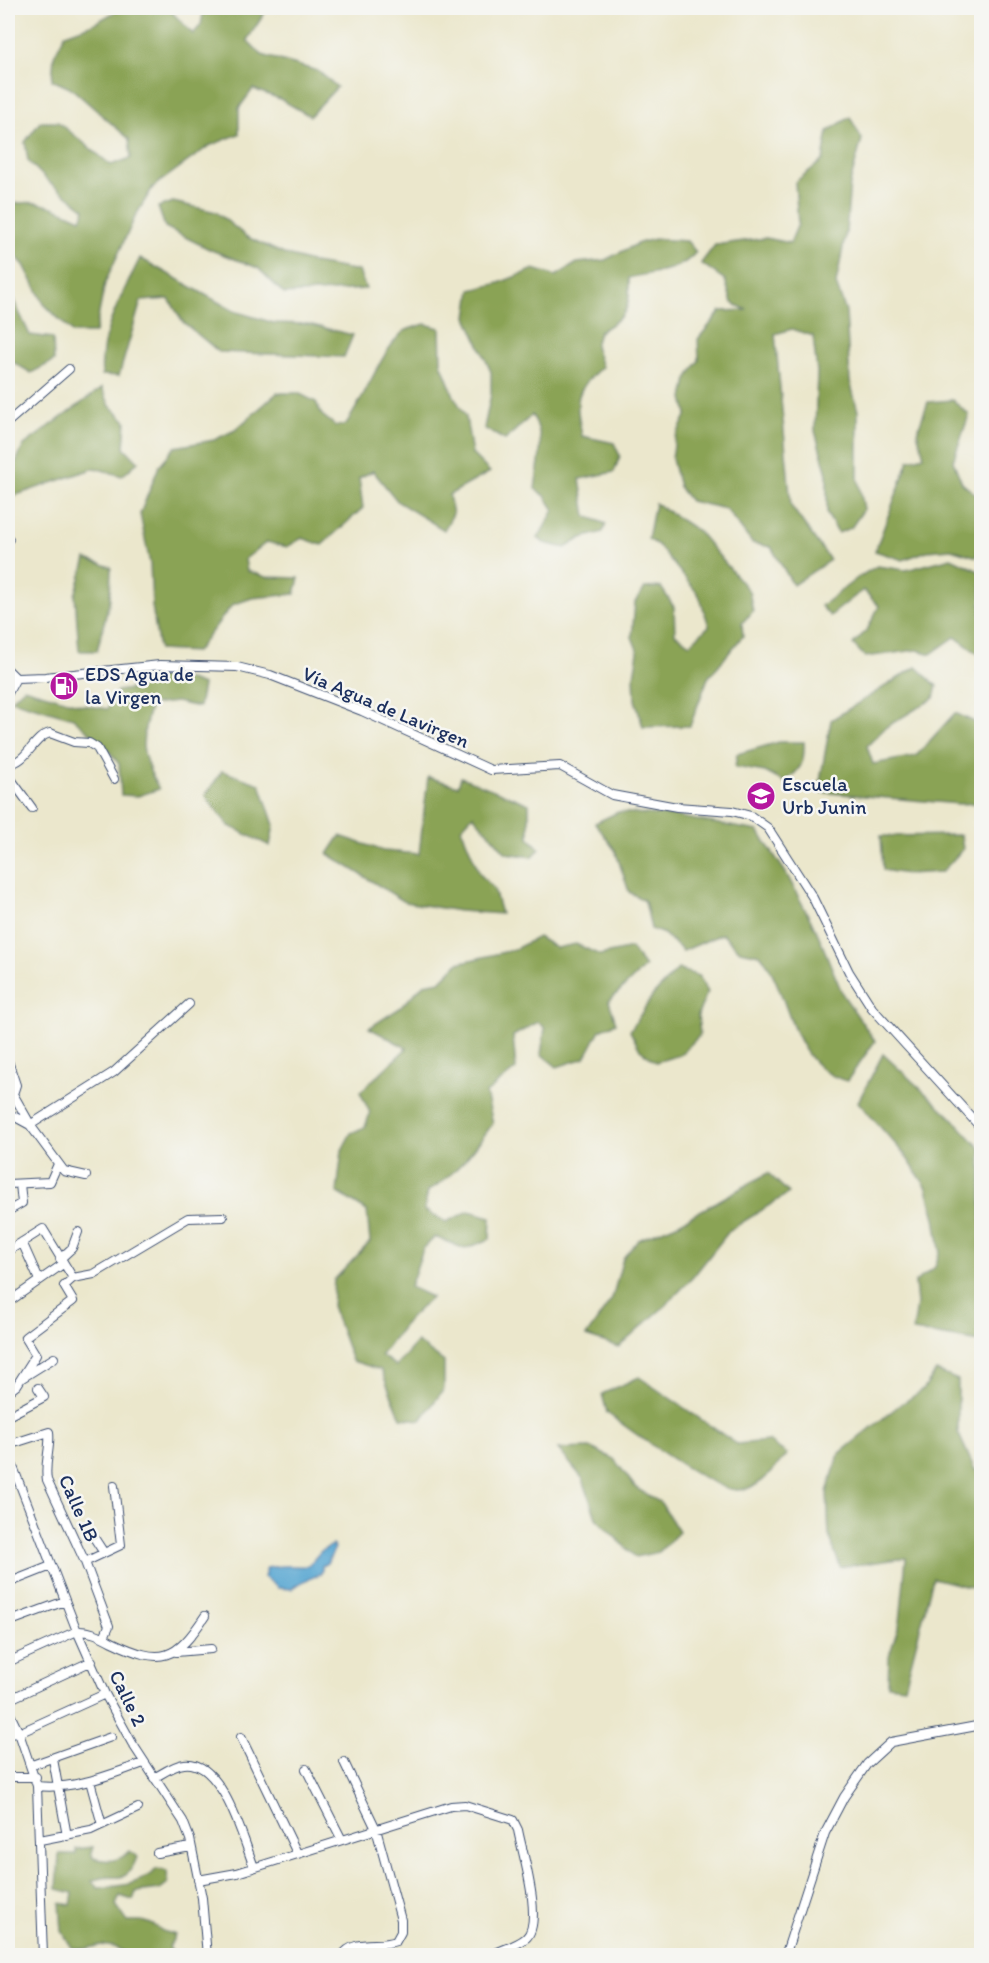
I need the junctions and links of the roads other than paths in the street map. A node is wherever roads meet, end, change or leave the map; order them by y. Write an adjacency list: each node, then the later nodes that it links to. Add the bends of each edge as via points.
1 (69, 369): 2 (street)
2 (8, 422)
3 (8, 670): 4 (street)
4 (16, 678): 5 (street); 14 (street, Vía Agua de Lavirgen, via 200,664 237,667 270,675 362,711 491,770 560,766 612,795 751,816 768,828 813,898 849,972 872,1008)
5 (8, 693)
6 (8, 764): 8 (street, via 23,758 42,737 50,734 97,748)
7 (8, 775): 9 (street)
8 (114, 779)
9 (32, 808)
10 (189, 1004): 13 (street, via 114,1072)
11 (8, 1061): 13 (street, via 16,1085 13,1094)
12 (8, 1113): 13 (street)
13 (30, 1125): 15 (street)
14 (981, 1129)
15 (58, 1164): 16 (street, via 64,1171); 18 (street, via 50,1182)
16 (86, 1176)
17 (8, 1184): 18 (street)
18 (20, 1184): 19 (street, via 22,1203)
19 (8, 1211)
20 (224, 1217): 25 (street, via 188,1218 94,1274)
21 (78, 1232): 24 (street)
22 (22, 1242): 23 (street); 24 (street, via 43,1229); 26 (street)
23 (8, 1251)
24 (62, 1261): 25 (street); 26 (street)
25 (73, 1278): 29 (street, via 64,1286 73,1301 25,1337 36,1355)
26 (39, 1280): 27 (street, via 10,1301)
27 (8, 1294)
28 (54, 1358): 29 (street)
29 (19, 1380): 31 (street)
30 (38, 1388): 32 (street, via 44,1397)
31 (8, 1392)
32 (8, 1416)
33 (8, 1445): 38 (street, Calle 1B, via 48,1432 47,1480)
34 (8, 1458): 39 (street, Calle 2)
35 (114, 1486): 37 (street, via 121,1545)
36 (92, 1533): 37 (street)
37 (104, 1552): 38 (street)
38 (85, 1562): 45 (street, via 109,1626)
39 (51, 1566): 40 (street); 41 (street, Calle 2)
40 (8, 1583)
41 (65, 1601): 43 (street); 44 (street, Calle 2)
42 (205, 1616): 47 (street, via 190,1640)
43 (8, 1622)
44 (77, 1631): 45 (street); 48 (street, Calle 2); 49 (street)
45 (104, 1637): 47 (street, via 151,1655)
46 (211, 1649): 47 (street)
47 (176, 1652)
48 (92, 1661): 50 (street, Calle 2); 51 (street)
49 (8, 1662)
50 (105, 1694): 54 (street); 60 (street, Calle 2)
51 (8, 1700)
52 (8, 1710): 54 (street)
53 (981, 1725): 84 (street, via 891,1742 867,1764 825,1833)
54 (19, 1733): 55 (street); 61 (street)
55 (8, 1734)
56 (111, 1737): 58 (street)
57 (241, 1737): 77 (street)
58 (53, 1759): 61 (street); 68 (street)
59 (344, 1762): 71 (street)
60 (144, 1763): 65 (street, Calle 2); 66 (street)
61 (32, 1765): 64 (street)
62 (306, 1769): 74 (street)
63 (8, 1777): 64 (street)
64 (36, 1777): 67 (street)
65 (154, 1778): 75 (street, Calle 2, via 183,1821); 78 (street, via 182,1764 203,1768 228,1800)
66 (90, 1781): 68 (street); 70 (street)
67 (37, 1786): 68 (street); 73 (street)
68 (60, 1788): 72 (street)
69 (138, 1808): 70 (street)
70 (102, 1825): 72 (street)
71 (376, 1829): 74 (street); 82 (street, via 401,1932 396,1941 387,1945 361,1944 348,1948); 83 (street, via 465,1805 513,1820 534,1915 532,1931 525,1939)
72 (67, 1836): 73 (street)
73 (40, 1840): 80 (street)
74 (342, 1840): 77 (street)
75 (191, 1847): 76 (street); 79 (street, Calle 2)
76 (157, 1853)
77 (297, 1853): 78 (street)
78 (254, 1867): 79 (street)
79 (198, 1880): 81 (street, Calle 2)
80 (43, 1956)
81 (207, 1956)
82 (342, 1956)
83 (489, 1956)
84 (785, 1956)

